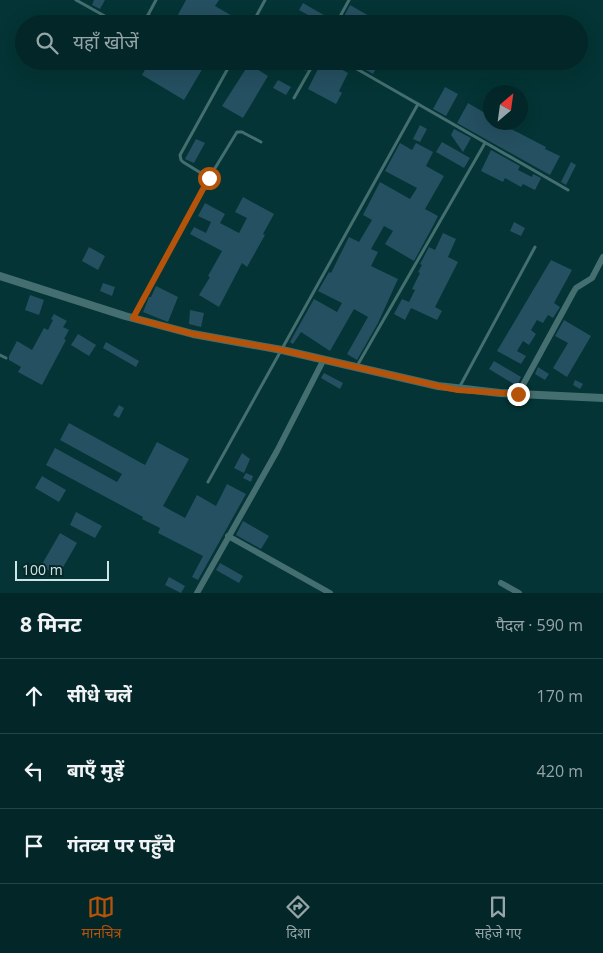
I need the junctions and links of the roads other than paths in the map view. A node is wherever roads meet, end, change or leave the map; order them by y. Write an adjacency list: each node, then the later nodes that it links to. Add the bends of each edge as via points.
1 (76, 0): 5 (lane)
2 (156, 0): 6 (lane)
3 (265, 0): 7 (lane)
4 (349, 0): 8 (lane)
5 (103, 15)
6 (148, 15)
7 (257, 15)
8 (341, 15)
9 (227, 70): 16 (lane, via 180,158)
10 (310, 70): 12 (lane)
11 (359, 70): 13 (lane)
12 (294, 98)
13 (418, 104): 15 (lane); 22 (lane)
14 (261, 142): 16 (lane, via 237,132)
15 (485, 143): 17 (lane); 26 (lane)
16 (209, 178): 21 (lane)
17 (568, 190)
18 (535, 248): 27 (lane)
19 (603, 257): 28 (street, via 592,278 576,288)
20 (0, 276): 21 (street)
21 (133, 318): 22 (street, via 193,334)
22 (282, 350): 25 (street); 30 (lane)
23 (0, 355): 24 (lane)
24 (6, 358)
25 (324, 359): 26 (street); 31 (street, via 277,451)
26 (357, 367): 27 (street)
27 (458, 390): 28 (street)
28 (518, 394): 29 (street)
29 (603, 398)
30 (208, 482)
31 (228, 536): 33 (street); 34 (street)
32 (500, 583): 35 (street)
33 (196, 593)
34 (330, 593)
35 (519, 593)

